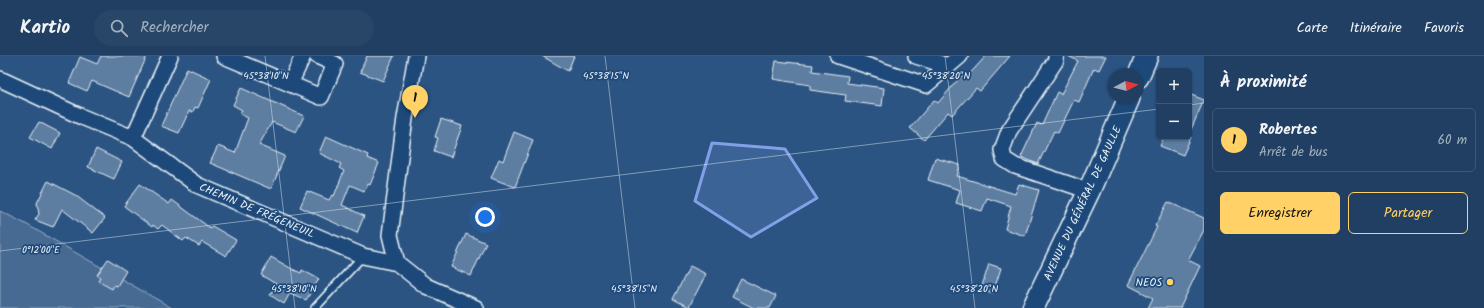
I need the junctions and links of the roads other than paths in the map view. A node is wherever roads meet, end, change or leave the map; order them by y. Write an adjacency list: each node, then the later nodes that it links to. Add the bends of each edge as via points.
1 (170, 56): 16 (street)
2 (224, 56): 14 (street)
3 (303, 56): 14 (street)
4 (317, 56): 14 (street, via 335,64 321,97)
5 (416, 56): 19 (street, via 390,235)
6 (838, 56): 11 (street, via 926,85)
7 (916, 56): 11 (street)
8 (960, 56): 11 (street)
9 (1056, 56): 17 (street, via 1056,60 1009,131 1002,150 1004,159 1015,166)
10 (1147, 56): 12 (main road)
11 (948, 66)
12 (1142, 68)
13 (0, 80): 16 (street, CHEMIN DE FRÉGENEUIL)
14 (290, 84)
15 (1126, 104): 17 (main road, AVENUE DU GÉNÉRAL DE GAULLE)
16 (133, 138): 18 (street, CHEMIN DE FRÉGENEUIL, via 197,185)
17 (1089, 191): 22 (main road, AVENUE DU GÉNÉRAL DE GAULLE)
18 (363, 256): 19 (street, CHEMIN DE FRÉGENEUIL); 20 (lane)
19 (397, 263): 21 (street, CHEMIN DE FRÉGENEUIL, via 426,286)
20 (315, 308)
21 (476, 308)
22 (1033, 308)

